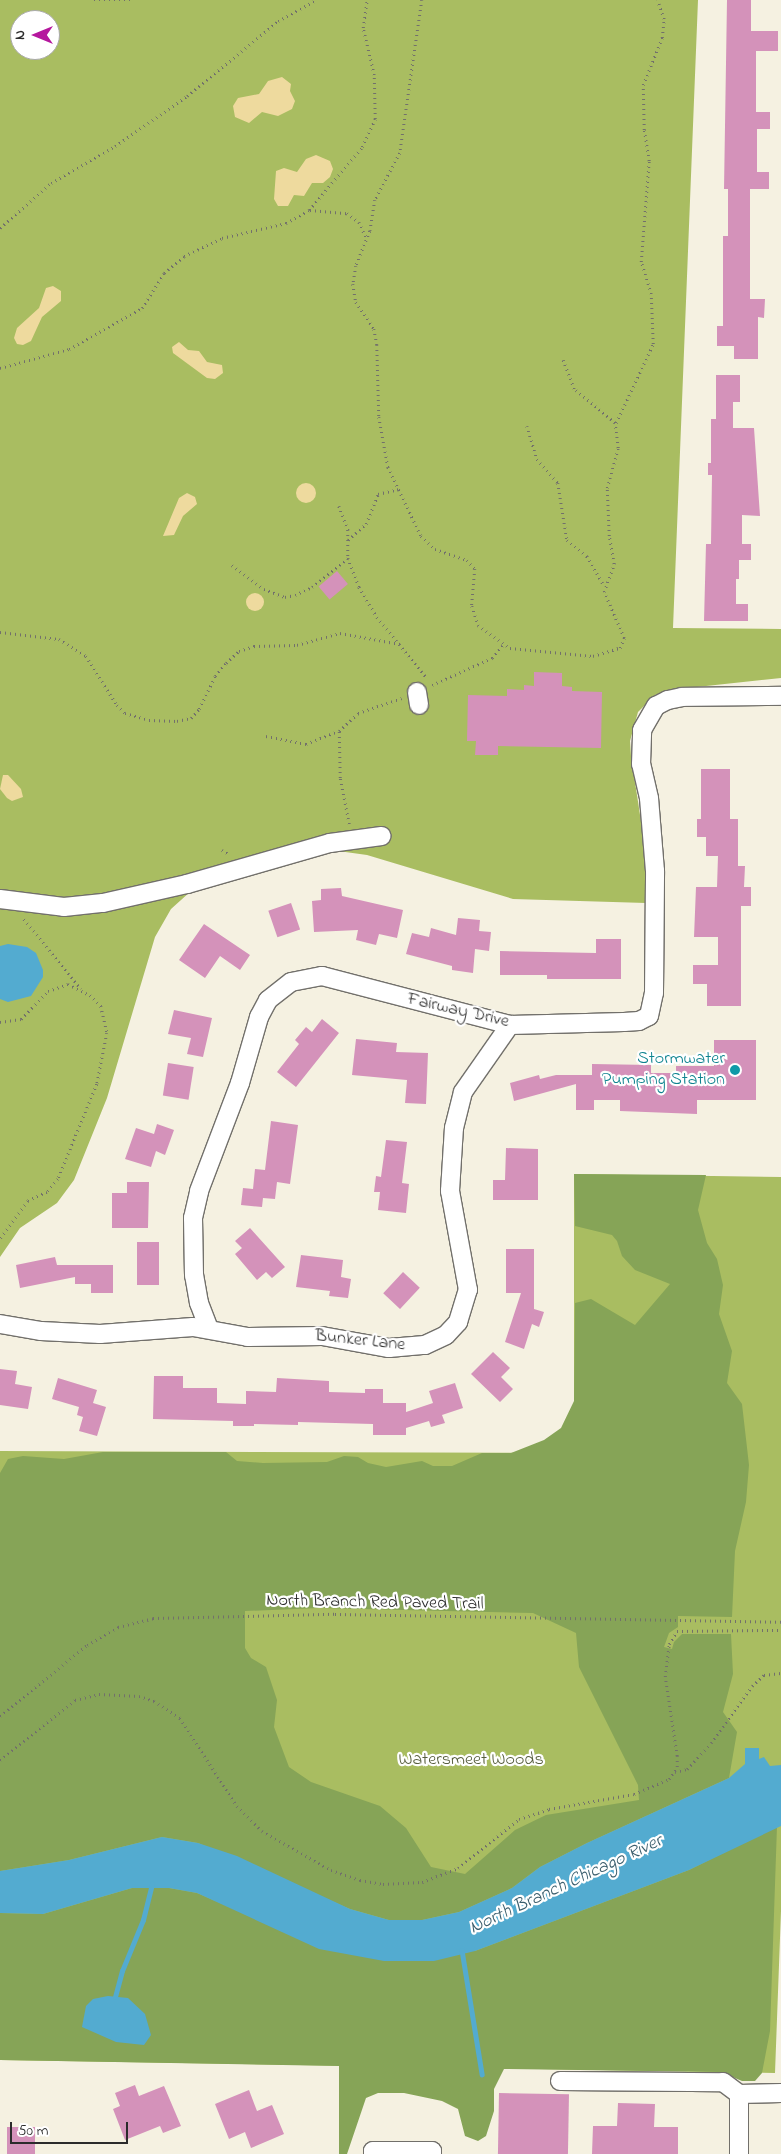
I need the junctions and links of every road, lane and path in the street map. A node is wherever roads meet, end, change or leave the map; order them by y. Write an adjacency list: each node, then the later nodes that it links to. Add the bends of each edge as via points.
1 (94, 0): 2 (path)
2 (133, 0)
3 (316, 0): 8 (path, via 278,21 187,96 115,146 51,183)
4 (367, 0): 7 (path, via 363,28 374,75 375,119 362,147)
5 (422, 0): 9 (path, via 400,153 375,200)
6 (658, 0): 12 (path, via 664,19 662,38 643,85 644,130 649,161 641,262 651,294 652,344)
7 (309, 210): 9 (path, via 347,213 358,222); 11 (path, via 286,223 222,238 184,256 164,273 142,308 69,349)
8 (0, 228)
9 (367, 239): 14 (path, via 353,284 356,302 374,329 379,372 379,417 388,467)
10 (563, 360): 12 (path, via 574,389)
11 (0, 368)
12 (615, 423): 19 (path, via 618,448 607,488 614,564)
13 (527, 426): 19 (path, via 538,459 558,483 567,540 587,556)
14 (400, 489): 16 (path, via 378,494 366,524); 22 (path, via 416,527 428,544 471,564 476,576 472,606 474,620)
15 (339, 506): 16 (path)
16 (348, 540): 17 (path)
17 (348, 558): 18 (path, via 312,587 295,596 285,597 264,589); 21 (path, via 365,599)
18 (232, 565)
19 (605, 587): 22 (path, via 624,638 623,644 613,652 580,656 528,651)
20 (0, 632): 21 (path, via 53,638 75,647 97,670 116,705 125,713 149,720 176,721 191,718 215,676 239,651 254,646 297,645 340,633)
21 (400, 644): 23 (path)
22 (504, 645): 23 (path, via 492,658)
23 (423, 694): 25 (path, via 358,713)
24 (781, 696): 32 (street, Fairway Drive, via 682,697 668,700 656,706 642,730 641,764 649,798 655,871 654,993 649,1016 639,1021 624,1022)
25 (338, 731): 26 (path, via 306,744); 28 (path, via 340,778)
26 (266, 736)
27 (382, 836): 28 (street)
28 (351, 838): 29 (street, via 187,884 103,903 64,907)
29 (5, 900): 30 (path)
30 (82, 990): 31 (path, via 68,984 59,985 48,991 22,1019); 33 (path, via 102,1006 107,1021 105,1057 97,1084 54,1185 28,1201)
31 (0, 1022)
32 (510, 1025): 35 (street, Bunker Lane, via 464,1092 454,1128 450,1191 468,1290 458,1322 446,1334 425,1344 389,1348 322,1336 248,1337); 35 (street, Fairway Drive, via 322,976 291,982 268,1000 259,1017 230,1110 199,1191 193,1218 194,1274 199,1303)
33 (0, 1239)
34 (0, 1324): 35 (street, Bunker Lane, via 41,1331 100,1334 176,1327)
35 (209, 1328)
36 (781, 1622): 39 (path, North Branch Red Paved Trail, via 336,1614 153,1618 118,1627 87,1645)
37 (781, 1630): 41 (path, via 694,1629 677,1631 672,1637 666,1658 665,1691 677,1756)
38 (781, 1673): 41 (path, via 764,1675 752,1686 711,1743 687,1769)
39 (0, 1716)
40 (0, 1760): 41 (path, via 76,1700 99,1694 139,1696 154,1701 180,1718 237,1806 262,1830 331,1870 360,1880 403,1884 422,1882 458,1868 519,1819 549,1809 634,1794 669,1780)
41 (675, 1772)
42 (560, 2081): 44 (street, via 723,2082)
43 (781, 2093): 44 (street)
44 (739, 2094): 47 (street)
45 (373, 2154): 46 (street, via 373,2151 432,2151)
46 (432, 2154)
47 (739, 2154)

